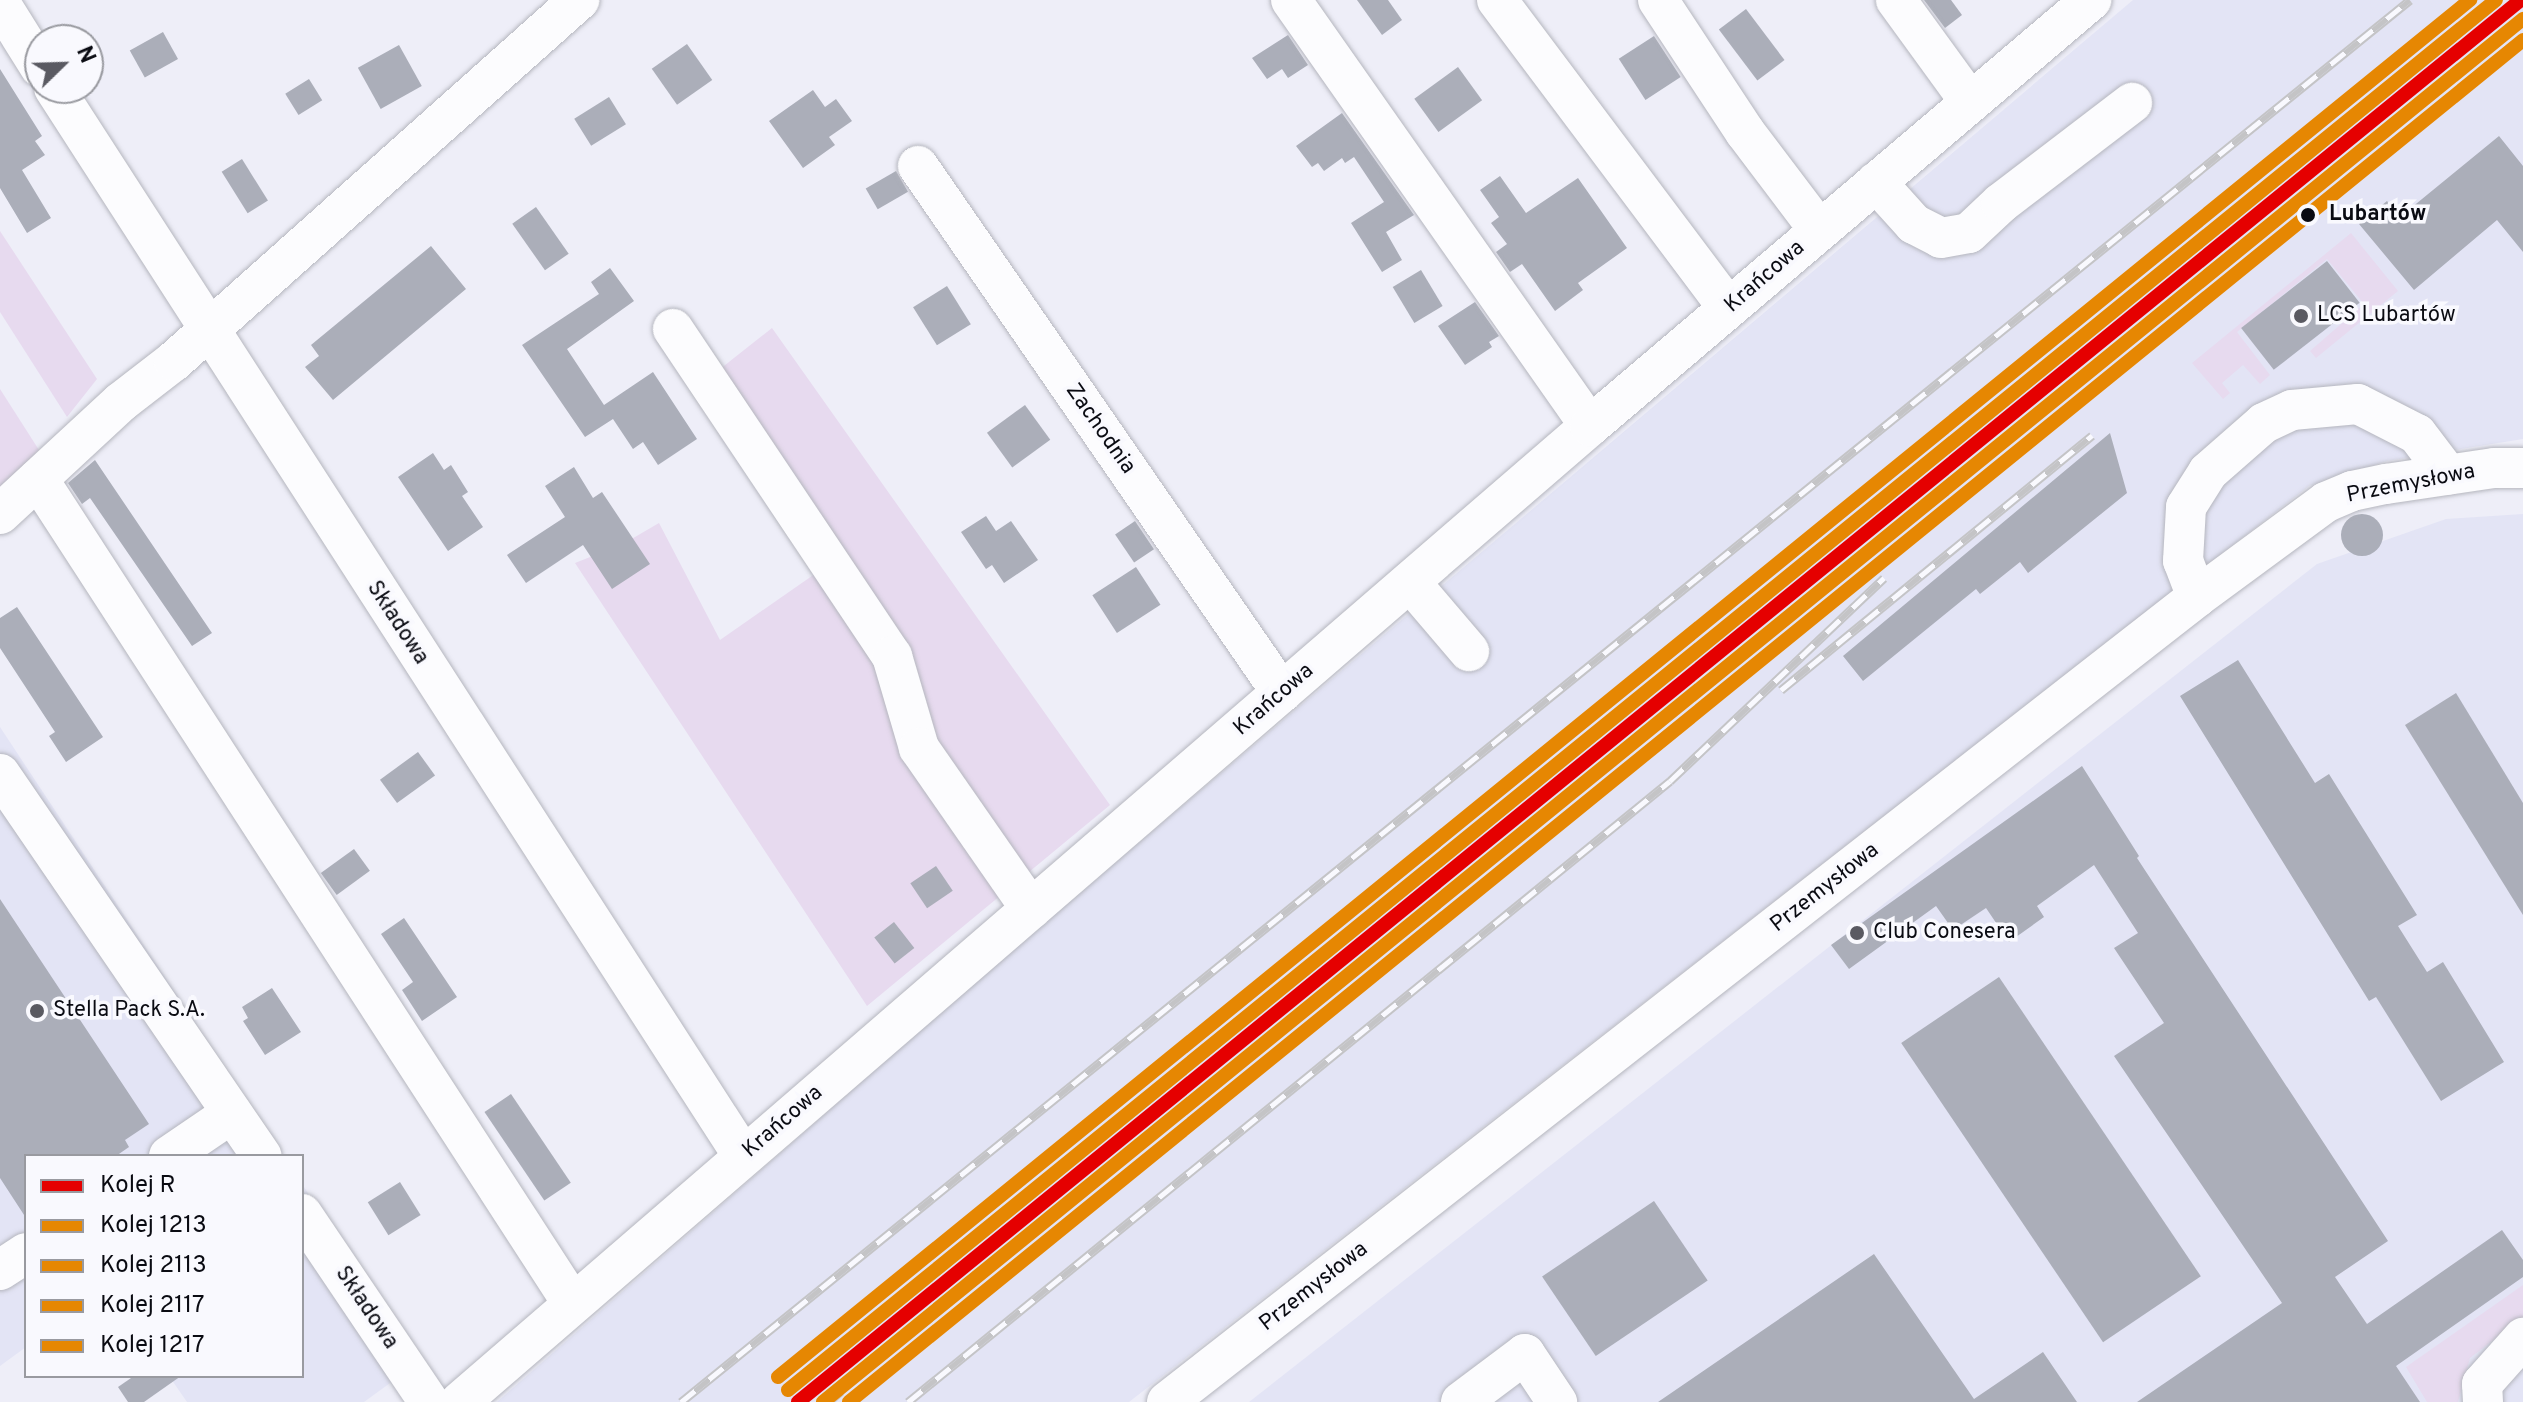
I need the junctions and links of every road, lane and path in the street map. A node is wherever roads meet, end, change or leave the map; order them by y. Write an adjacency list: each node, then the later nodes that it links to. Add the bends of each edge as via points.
1 (579, 0): 17 (street)
2 (1291, 0): 18 (street)
3 (1497, 0): 15 (street)
4 (1658, 0): 14 (street, via 1745,132)
5 (1896, 0): 9 (street)
6 (2091, 0): 9 (street, Krańcowa)
7 (0, 3): 8 (street)
8 (24, 41)
9 (1970, 102): 13 (street, Krańcowa)
10 (2132, 103): 13 (street, via 1969,233 1941,238 1914,224)
11 (64, 104): 17 (street, Składowa)
12 (918, 166): 26 (street, Zachodnia)
13 (1876, 182): 14 (street, Krańcowa)
14 (1819, 230): 15 (street, Krańcowa)
15 (1728, 308): 18 (street, Krańcowa)
16 (673, 329): 28 (street, via 892,656 919,748)
17 (207, 331): 21 (street); 32 (street, Składowa)
18 (1590, 426): 23 (street, Krańcowa)
19 (2523, 468): 20 (street, Przemysłowa)
20 (2448, 475): 24 (street, Przemysłowa, via 2352,491 2326,502); 24 (street, via 2417,434 2358,404 2292,410 2264,423 2208,472 2186,507 2183,561)
21 (38, 479): 22 (street); 34 (street)
22 (0, 514)
23 (1410, 582): 25 (street); 26 (street, Krańcowa)
24 (2197, 597): 38 (street, Przemysłowa)
25 (1469, 651)
26 (1282, 693): 28 (street, Krańcowa)
27 (0, 774): 29 (street)
28 (1031, 909): 32 (street, Krańcowa)
29 (232, 1113): 30 (street); 31 (street)
30 (172, 1154)
31 (261, 1154)
32 (743, 1156): 34 (street, Krańcowa)
33 (304, 1217): 36 (street, Składowa)
34 (573, 1304): 37 (street, Krańcowa)
35 (2523, 1338): 41 (street, via 2482,1384)
36 (429, 1402)
37 (460, 1402)
38 (1167, 1402)
39 (1461, 1402): 40 (street, via 1525,1354)
40 (1557, 1402)
41 (2483, 1402)

